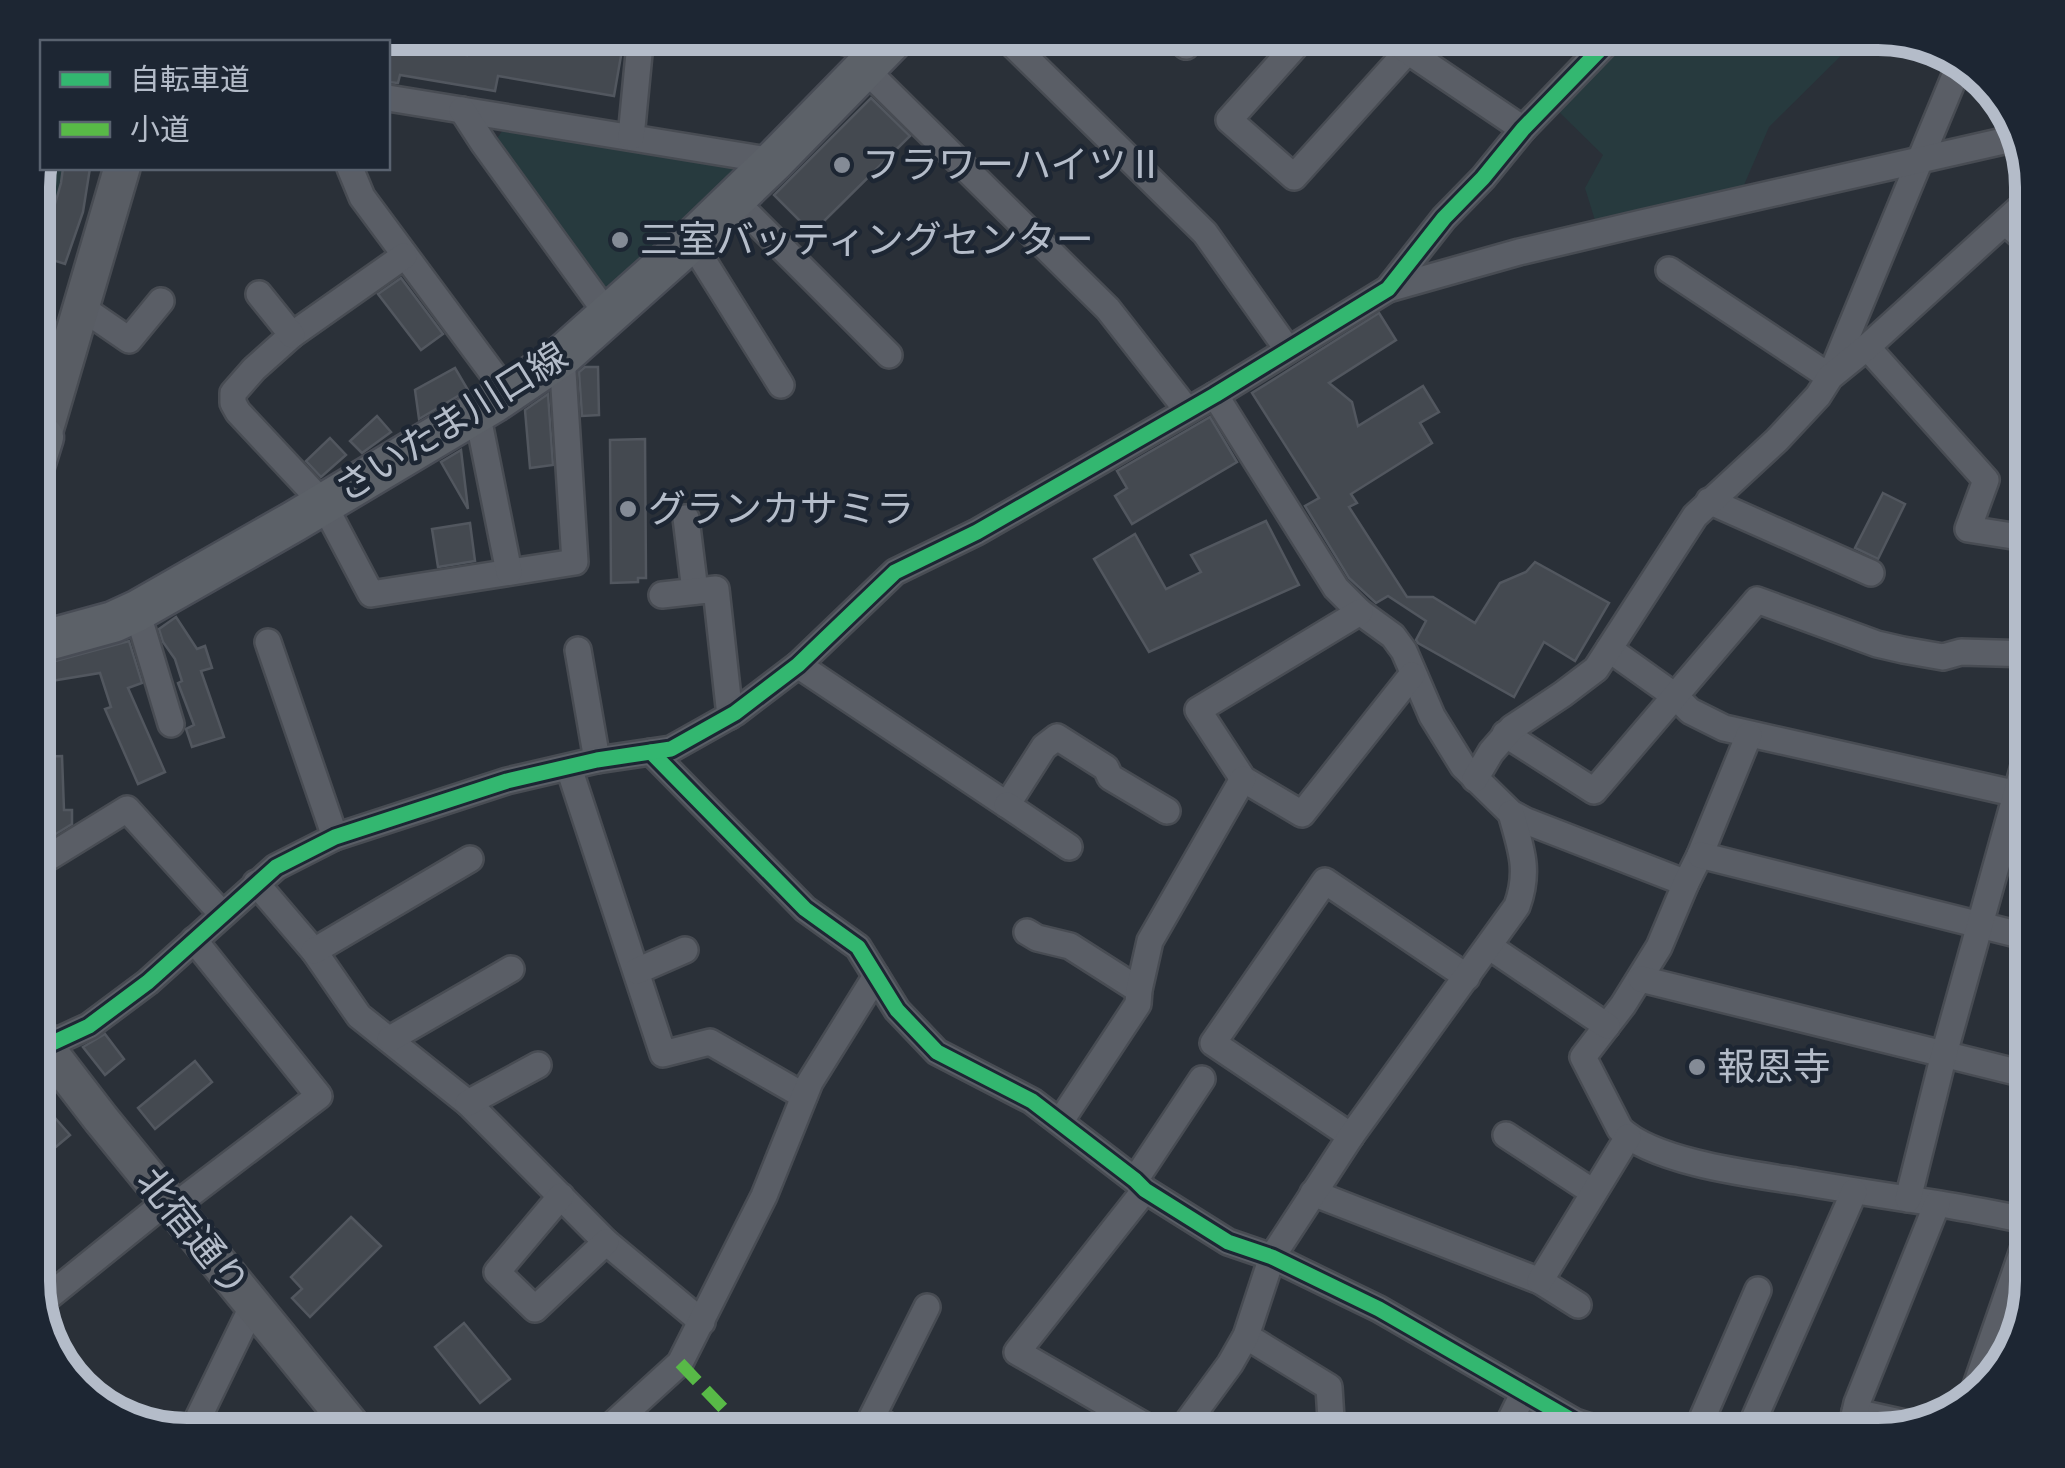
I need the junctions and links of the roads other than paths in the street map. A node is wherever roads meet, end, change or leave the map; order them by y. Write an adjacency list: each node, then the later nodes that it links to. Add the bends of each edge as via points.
1 (639, 50): 12 (street)
2 (1019, 50): 32 (street, via 1205,234)
3 (1292, 50): 4 (street, via 1229,120 1294,177)
4 (1408, 50)
5 (1425, 50): 11 (street)
6 (1599, 50): 11 (street)
7 (882, 51): 14 (main road, さいたま川口線); 40 (street)
8 (1955, 74): 15 (street)
9 (390, 98): 10 (street)
10 (462, 110): 12 (street); 29 (street)
11 (1523, 129): 25 (street)
12 (632, 138): 14 (street)
13 (2007, 140): 15 (street)
14 (774, 161): 18 (main road, さいたま川口線)
15 (1920, 161): 25 (street); 35 (street)
16 (121, 170): 28 (street)
17 (351, 170): 23 (street)
18 (733, 199): 22 (main road, さいたま川口線); 34 (street)
19 (2015, 213): 20 (street)
20 (2005, 222): 21 (street); 31 (street)
21 (2015, 231)
22 (691, 241): 29 (main road, さいたま川口線); 36 (street)
23 (404, 256): 30 (street); 39 (street)
24 (1669, 270): 35 (street)
25 (1388, 288): 32 (street)
26 (259, 294): 30 (street)
27 (160, 301): 28 (street, via 129,340)
28 (81, 307): 38 (street)
29 (608, 315): 33 (main road, さいたま川口線)
30 (292, 335): 42 (street, via 239,384 232,403)
31 (1868, 347): 35 (street); 44 (street, via 1986,480 1968,529)
32 (1288, 350): 37 (street)
33 (562, 356): 39 (main road, さいたま川口線); 45 (street, via 574,562)
34 (889, 356)
35 (1830, 377): 41 (street, via 1777,440)
36 (781, 385)
37 (1214, 394): 40 (street); 50 (street, via 1336,588)
38 (50, 403)
39 (492, 403): 42 (main road, さいたま川口線); 45 (street)
40 (1188, 410): 56 (street, via 895,572)
41 (1710, 501): 46 (street); 53 (street)
42 (323, 504): 45 (street, via 371,594); 49 (main road, さいたま川口線)
43 (686, 518): 47 (street)
44 (2015, 536)
45 (509, 572)
46 (1871, 573)
47 (695, 591): 48 (street); 59 (street, via 716,589)
48 (662, 596)
49 (137, 611): 51 (main road, さいたま川口線); 60 (street)
50 (1360, 612): 57 (street, via 1392,636); 66 (street, via 1198,710)
51 (50, 639)
52 (268, 642): 73 (street)
53 (1609, 649): 58 (street); 61 (street, via 1596,668)
54 (578, 650): 64 (street)
55 (2015, 654): 58 (street, via 1915,652 1757,600)
56 (798, 665): 59 (street); 69 (street)
57 (1412, 675): 66 (street, via 1302,814); 67 (street)
58 (1674, 696): 61 (street, via 1594,792); 62 (street, via 1708,722)
59 (730, 716): 63 (street, via 671,749)
60 (171, 724)
61 (1505, 734): 67 (street)
62 (1749, 735): 68 (street); 75 (street)
63 (651, 752): 64 (street); 90 (street, via 805,909 858,947)
64 (597, 760): 65 (street)
65 (569, 768): 73 (street, via 507,781); 89 (street)
66 (1242, 779): 93 (street, via 1150,941)
67 (1475, 779): 71 (street)
68 (2015, 794)
69 (1006, 804): 70 (street, via 1057,737); 74 (street)
70 (1167, 810)
71 (1511, 813): 78 (street); 85 (street, via 1525,877 1517,906)
72 (2015, 822): 81 (street)
73 (335, 838): 79 (street)
74 (1069, 847)
75 (1700, 855): 78 (street); 81 (street)
76 (50, 857): 80 (street, via 127,809)
77 (470, 859): 87 (street)
78 (1686, 883): 92 (street)
79 (256, 884): 80 (street); 87 (street)
80 (222, 914): 84 (street)
81 (1980, 924): 83 (street); 98 (street)
82 (1027, 932): 93 (street, via 1070,946)
83 (2015, 933)
84 (194, 940): 95 (street, via 89,1026); 114 (street, via 319,1096)
85 (1490, 947): 91 (street); 94 (street)
86 (685, 950): 89 (street)
87 (314, 951): 96 (street, via 359,1016)
88 (511, 968): 96 (street)
89 (637, 970): 102 (street, via 663,1054 710,1042)
90 (876, 976): 102 (street); 104 (street, via 937,1052)
91 (1467, 978): 106 (street); 106 (street, via 1325,882 1212,1043)
92 (1641, 979): 94 (street); 98 (street)
93 (1138, 990): 104 (street, via 1138,1004)
94 (1608, 1026): 107 (street, via 1583,1057)
95 (50, 1036)
96 (390, 1039): 103 (street)
97 (50, 1050): 114 (street, 北宿通り)
98 (1944, 1054): 100 (street); 113 (street)
99 (538, 1065): 103 (street)
100 (2015, 1072)
101 (1202, 1080): 108 (street)
102 (804, 1096): 126 (street)
103 (468, 1103): 112 (street)
104 (1060, 1122): 108 (street)
105 (1506, 1135): 109 (street)
106 (1351, 1136): 111 (street)
107 (1628, 1137): 109 (street); 110 (street, via 1692,1162)
108 (1140, 1185): 118 (street, via 1228,1242); 134 (street, via 1016,1352)
109 (1593, 1192): 120 (street)
110 (1854, 1192): 113 (street); 140 (street)
111 (1314, 1193): 118 (street); 120 (street)
112 (561, 1196): 117 (street); 117 (street, via 497,1272 520,1297 535,1309)
113 (1908, 1199): 115 (street)
114 (170, 1204): 122 (street); 124 (street, 北宿通り)
115 (1937, 1204): 116 (street); 141 (street)
116 (2015, 1219)
117 (606, 1242): 126 (street)
118 (1272, 1256): 127 (street); 129 (street, via 1379,1309)
119 (2015, 1271): 128 (street)
120 (1540, 1281): 123 (street)
121 (1758, 1290): 139 (street)
122 (51, 1295)
123 (1578, 1305)
124 (253, 1306): 130 (street); 131 (street, 北宿通り)
125 (927, 1308): 133 (street)
126 (702, 1322): 132 (street, via 680,1363)
127 (1246, 1336): 135 (street); 136 (street, via 1328,1387)
128 (1980, 1371)
129 (1523, 1394): 137 (street); 138 (street)
130 (199, 1418)
131 (344, 1418)
132 (621, 1418)
133 (874, 1418)
134 (1131, 1418)
135 (1191, 1418)
136 (1331, 1418)
137 (1512, 1418)
138 (1569, 1418)
139 (1703, 1418)
140 (1755, 1418)
141 (1855, 1418)

